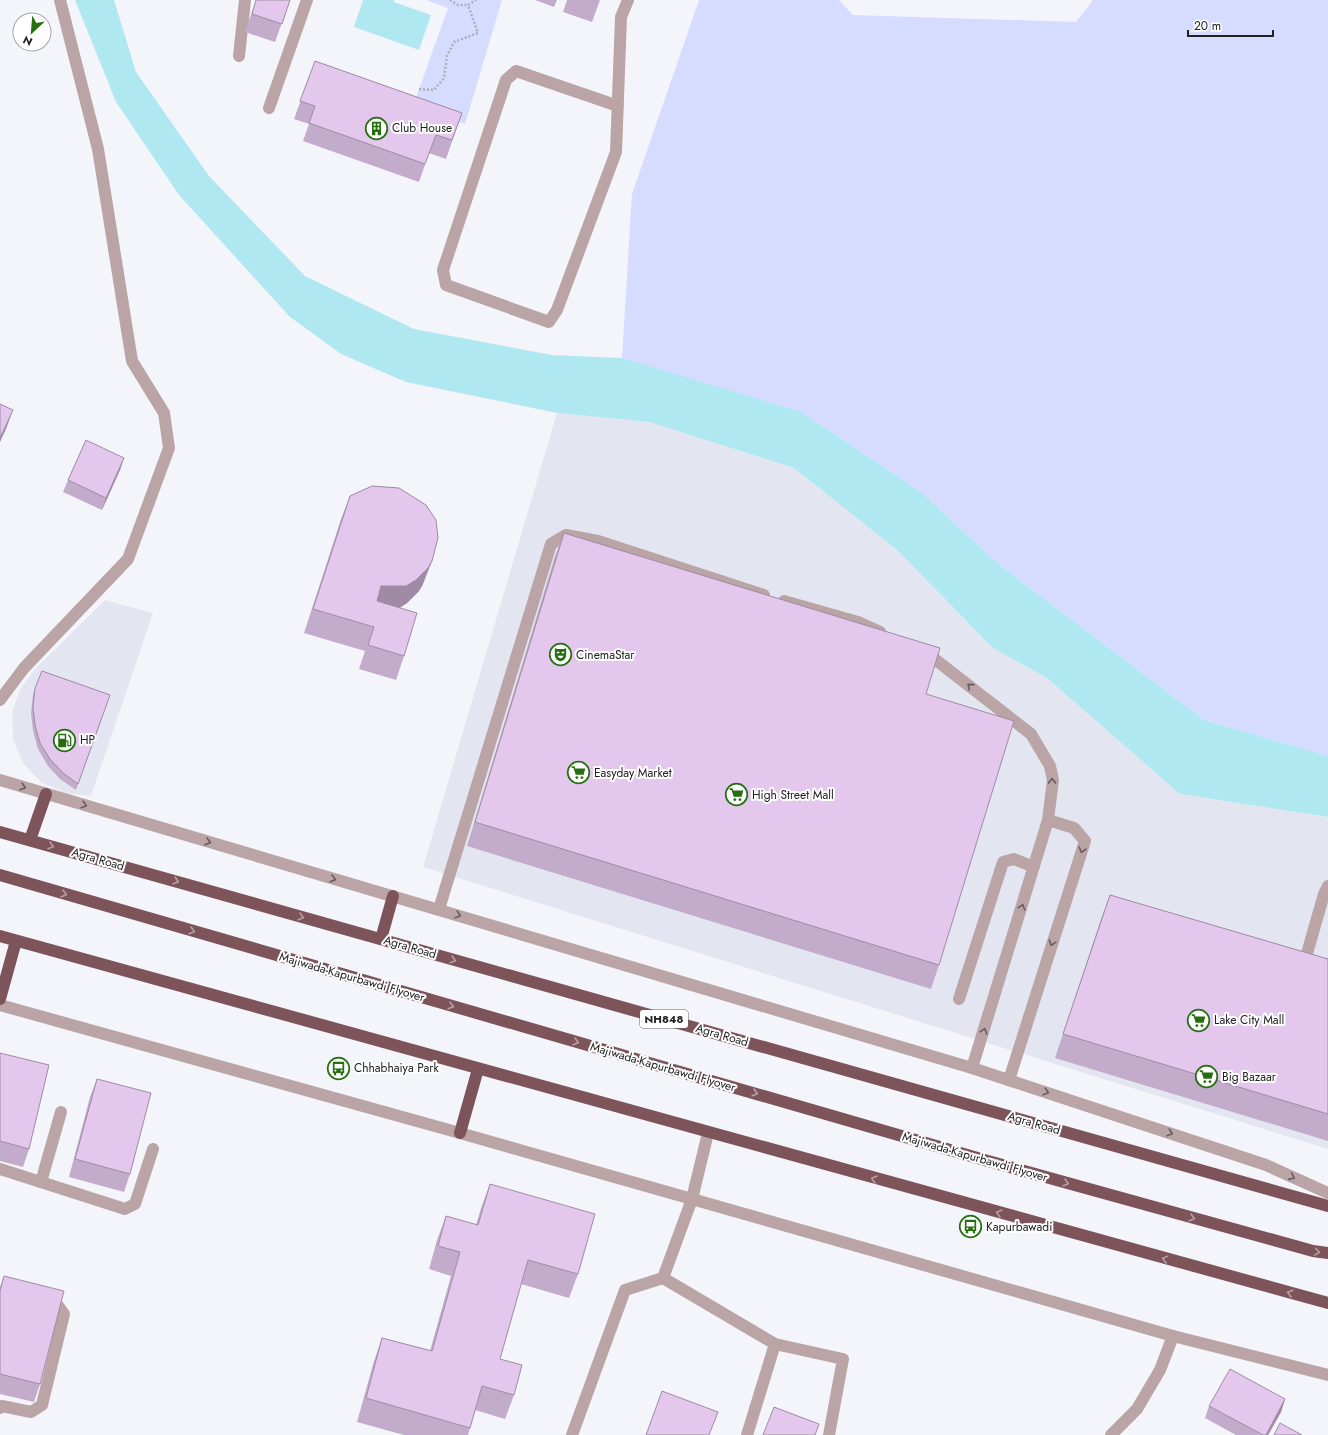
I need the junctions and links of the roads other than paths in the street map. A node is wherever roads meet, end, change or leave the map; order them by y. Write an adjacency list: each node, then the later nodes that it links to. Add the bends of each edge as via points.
1 (60, 0): 10 (street, via 98,149 132,361 164,413 169,448 128,559 24,668)
2 (245, 0): 5 (street)
3 (307, 0): 7 (street)
4 (628, 0): 6 (street, via 621,17)
5 (239, 56)
6 (618, 106): 6 (street, via 616,152 557,310 549,322 446,285 442,270 506,80 516,71)
7 (269, 108)
8 (892, 637): 20 (street, via 858,622 598,541 566,535 550,544)
9 (913, 646): 13 (street, one-way to 9, via 1053,780 1050,766 1031,734 927,652)
10 (0, 700)
11 (0, 780): 12 (street, one-way to 12)
12 (46, 794): 15 (highway); 19 (street, one-way to 19)
13 (1048, 820): 16 (street); 30 (street, one-way to 30, via 1074,828 1084,841)
14 (0, 832): 15 (highway, Agra Road / NH848)
15 (30, 840): 22 (highway, Agra Road / NH848, one-way to 22)
16 (1034, 866): 26 (street, via 1014,859 1003,862); 28 (street, one-way to 16)
17 (0, 875): 40 (highway, Majiwada-Kapurbawdi Flyover, one-way to 40, via 988,1161)
18 (1328, 886): 24 (street, via 1304,964)
19 (393, 896): 20 (street); 22 (highway)
20 (439, 909): 28 (street, one-way to 28)
21 (0, 936): 23 (highway)
22 (381, 939): 39 (highway, Agra Road / NH848, one-way to 39)
23 (16, 941): 25 (highway); 29 (highway)
24 (1293, 968)
25 (0, 999)
26 (959, 999)
27 (0, 1005): 32 (street)
28 (972, 1068): 30 (street)
29 (478, 1069): 32 (highway); 33 (highway)
30 (1009, 1080): 37 (street, one-way to 37, via 1266,1165)
31 (61, 1112): 36 (street)
32 (460, 1133): 38 (street)
33 (708, 1133): 38 (street); 43 (highway, one-way to 33)
34 (153, 1149): 36 (street, via 135,1204 126,1209)
35 (0, 1169): 36 (street)
36 (41, 1182)
37 (1328, 1193)
38 (692, 1199): 41 (street); 44 (street)
39 (1328, 1206)
40 (1328, 1253)
41 (664, 1278): 45 (street); 48 (street, via 625,1290)
42 (35, 1297): 47 (street, via 56,1303 64,1314 42,1406 30,1412 2,1406)
43 (1328, 1303)
44 (1173, 1336): 46 (street); 51 (street, via 1160,1370 1137,1409)
45 (775, 1344): 49 (street); 50 (street, via 843,1359)
46 (1328, 1375)
47 (0, 1408)
48 (572, 1435)
49 (747, 1435)
50 (829, 1435)
51 (1111, 1435)

